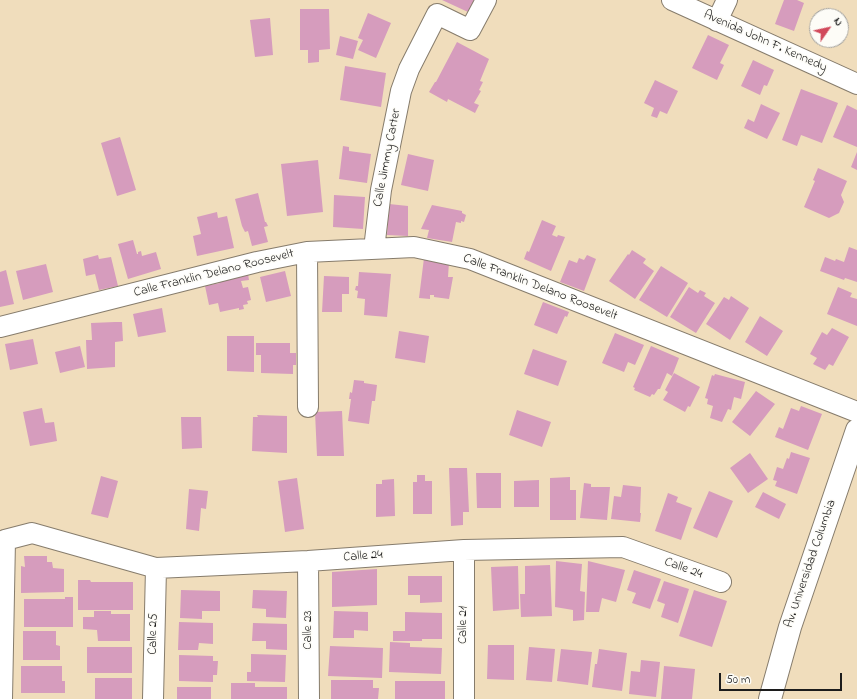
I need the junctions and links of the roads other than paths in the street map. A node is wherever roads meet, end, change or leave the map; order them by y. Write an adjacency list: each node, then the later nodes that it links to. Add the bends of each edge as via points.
1 (486, 0): 6 (street, Calle Jimmy Carter, via 470,30 437,14 409,69 401,91 381,190)
2 (672, 0): 4 (street, Avenida John F. Kennedy)
3 (727, 0): 4 (street)
4 (718, 21): 5 (street, Avenida John F. Kennedy)
5 (857, 84)
6 (374, 249): 7 (street, Calle Franklin Delano Roosevelt); 10 (street, Calle Franklin Delano Roosevelt, via 414,247 470,259)
7 (306, 252): 8 (street, Calle Franklin Delano Roosevelt); 9 (street)
8 (0, 327)
9 (308, 407)
10 (857, 412)
11 (857, 430): 20 (main road, Av. Universidad Columbia, via 790,627)
12 (464, 550): 13 (street, Calle 24); 15 (street, Calle 24, via 623,547); 19 (street, Calle 21)
13 (308, 561): 14 (street, Calle 24); 18 (street, Calle 23)
14 (156, 568): 16 (street, Calle 24, via 32,533 5,540); 17 (street, Calle 25)
15 (721, 582)
16 (2, 699)
17 (153, 699)
18 (309, 699)
19 (464, 699)
20 (770, 699)

